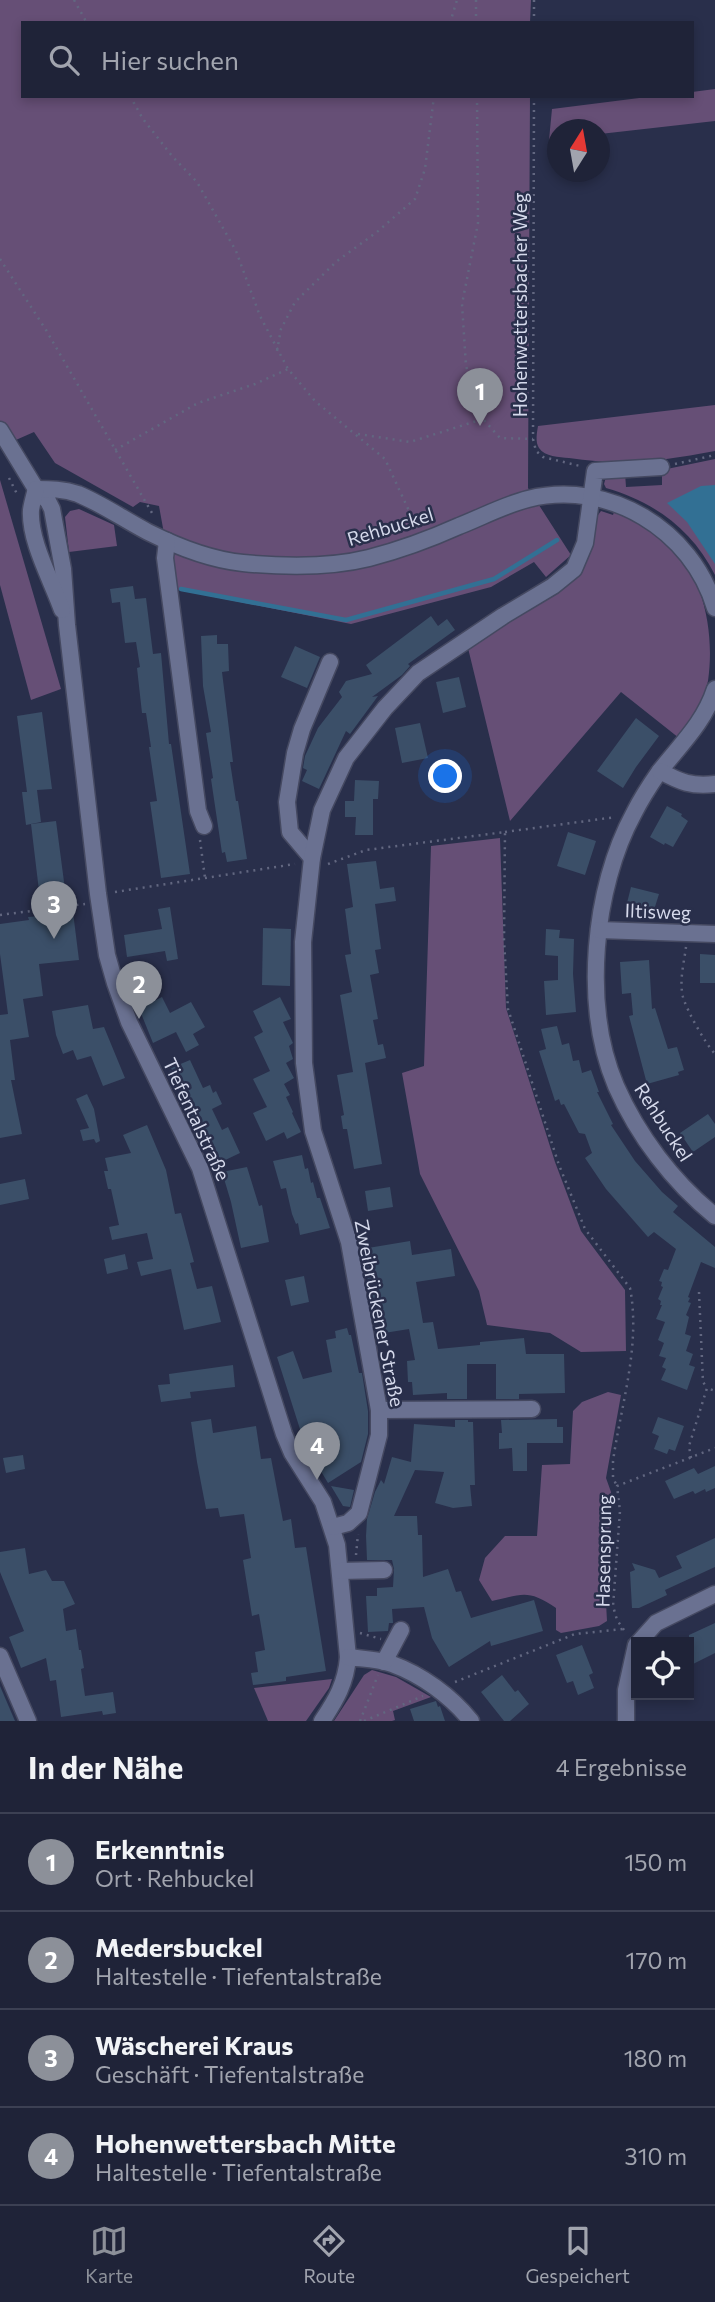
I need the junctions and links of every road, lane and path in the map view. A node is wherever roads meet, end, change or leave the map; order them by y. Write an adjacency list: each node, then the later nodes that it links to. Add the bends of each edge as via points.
1 (74, 0): 5 (path)
2 (457, 0): 6 (path)
3 (476, 0): 7 (path)
4 (534, 0): 8 (path)
5 (86, 21)
6 (451, 21)
7 (476, 21)
8 (534, 21)
9 (131, 98): 14 (path, via 203,191 236,251)
10 (434, 98): 14 (path, via 425,170 415,199 337,261 295,302)
11 (477, 98): 16 (path, via 478,223 462,304 466,366)
12 (534, 98): 19 (path, Hohenwettersbacher Weg)
13 (0, 259): 20 (path)
14 (276, 351): 15 (path)
15 (288, 369): 18 (path, via 315,401); 20 (path, via 198,403)
16 (483, 419): 18 (path, via 410,442); 19 (path, via 500,438)
17 (0, 430): 24 (street, Tiefentalstraße)
18 (355, 434): 28 (path, via 385,459)
19 (533, 439): 23 (path, Hohenwettersbacher Weg, via 543,457)
20 (115, 450): 26 (path, via 152,513)
21 (715, 455): 22 (path)
22 (661, 467): 23 (street)
23 (595, 471): 25 (street, Zweibrückener Straße)
24 (36, 489): 26 (street, Rehbuckel, via 77,494); 30 (street, Tiefentalstraße, via 32,522); 30 (street, Tiefentalstraße, via 48,501 54,517)
25 (592, 498): 28 (street, Rehbuckel, via 550,495 529,499); 29 (street, Rehbuckel, via 636,512 673,537 700,572); 38 (street, Zweibrückener Straße, via 585,543 574,569 418,673 384,708 346,758 322,810)
26 (150, 533): 27 (street, Rehbuckel)
27 (167, 541): 28 (street, Rehbuckel, via 239,563 308,566 368,558); 36 (street, via 165,558 198,810)
28 (424, 541)
29 (715, 608)
30 (68, 625): 41 (street, Tiefentalstraße)
31 (330, 662): 38 (street, via 302,729 287,802 290,832)
32 (715, 689): 33 (street, Rehbuckel, via 695,729)
33 (660, 771): 34 (street, via 685,783); 35 (street, Rehbuckel)
34 (715, 784)
35 (633, 814): 37 (path); 43 (street, Rehbuckel, via 608,879)
36 (204, 826): 40 (path, via 200,840)
37 (505, 832): 38 (path, via 366,850); 55 (path, via 508,1009 585,1229 630,1288 632,1357 613,1461 612,1478)
38 (312, 864): 52 (street, Zweibrückener Straße, via 303,942 304,1063 313,1131 349,1242)
39 (290, 865): 40 (path)
40 (205, 878): 41 (path)
41 (106, 897): 42 (path); 56 (street, Tiefentalstraße, via 107,955 121,1004 200,1168 284,1434)
42 (0, 915)
43 (599, 930): 44 (street, Iltisweg); 47 (street, Rehbuckel, via 598,1001 615,1083 653,1149)
44 (688, 934): 45 (street, Iltisweg); 46 (path, via 683,996)
45 (715, 934)
46 (715, 1054)
47 (715, 1216)
48 (699, 1292): 49 (path, via 703,1382)
49 (708, 1388): 50 (path); 54 (path, via 689,1446)
50 (715, 1391)
51 (532, 1409): 52 (street)
52 (379, 1410): 56 (street, Zweibrückener Straße, via 379,1435 359,1513 348,1523)
53 (715, 1448): 54 (path, Hasensprung)
54 (691, 1458): 55 (path, Hasensprung)
55 (617, 1486): 60 (path, Hasensprung, via 620,1511 613,1606)
56 (333, 1527): 58 (street, Tiefentalstraße)
57 (384, 1570): 58 (street)
58 (340, 1571): 65 (street, Tiefentalstraße)
59 (715, 1594): 63 (street, via 656,1623)
60 (624, 1629): 62 (path, Hasensprung); 68 (path, via 575,1634)
61 (401, 1630): 66 (street)
62 (631, 1637)
63 (643, 1637)
64 (0, 1656): 70 (street)
65 (348, 1657): 66 (street); 71 (street, Tiefentalstraße, via 341,1693)
66 (384, 1662): 69 (street); 72 (path)
67 (631, 1669): 74 (street)
68 (459, 1680)
69 (438, 1690): 72 (path); 73 (street, via 457,1703)
70 (28, 1721)
71 (321, 1721)
72 (362, 1721)
73 (471, 1721)
74 (626, 1721)

